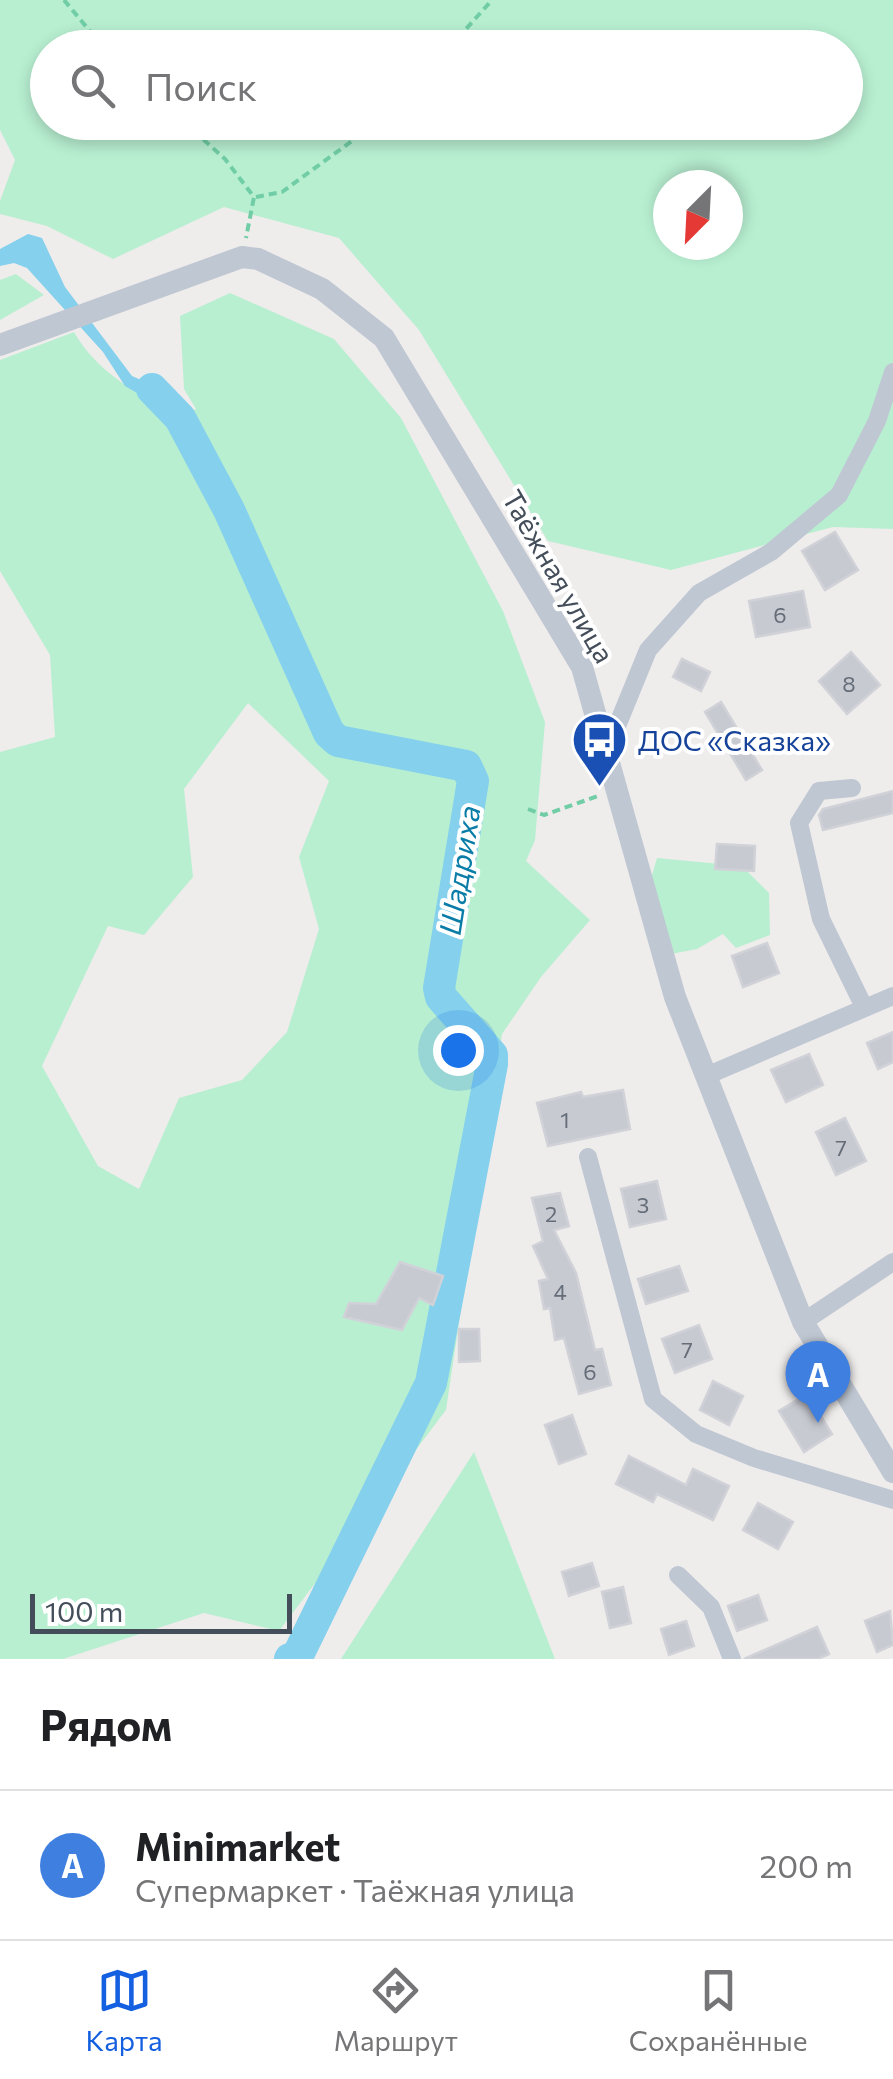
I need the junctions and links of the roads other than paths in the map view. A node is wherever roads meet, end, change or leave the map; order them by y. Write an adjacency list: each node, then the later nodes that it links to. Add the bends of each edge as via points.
1 (0, 345): 3 (street, Таёжная улица, via 242,257 258,258 322,289 384,338 582,667)
2 (893, 372): 3 (street, via 877,421 839,495 771,552 699,594 648,650)
3 (606, 753): 7 (street, Таёжная улица, via 675,997)
4 (852, 788): 6 (street, via 819,791 799,823 821,920)
5 (893, 996): 6 (street)
6 (864, 1007): 7 (street)
7 (706, 1076): 10 (street, Таёжная улица)
8 (588, 1157): 12 (street, via 652,1399 710,1440)
9 (893, 1262): 10 (street)
10 (803, 1322): 11 (street, Таёжная улица)
11 (893, 1472)
12 (893, 1500)
13 (678, 1575): 14 (street, via 711,1607)
14 (732, 1659)

